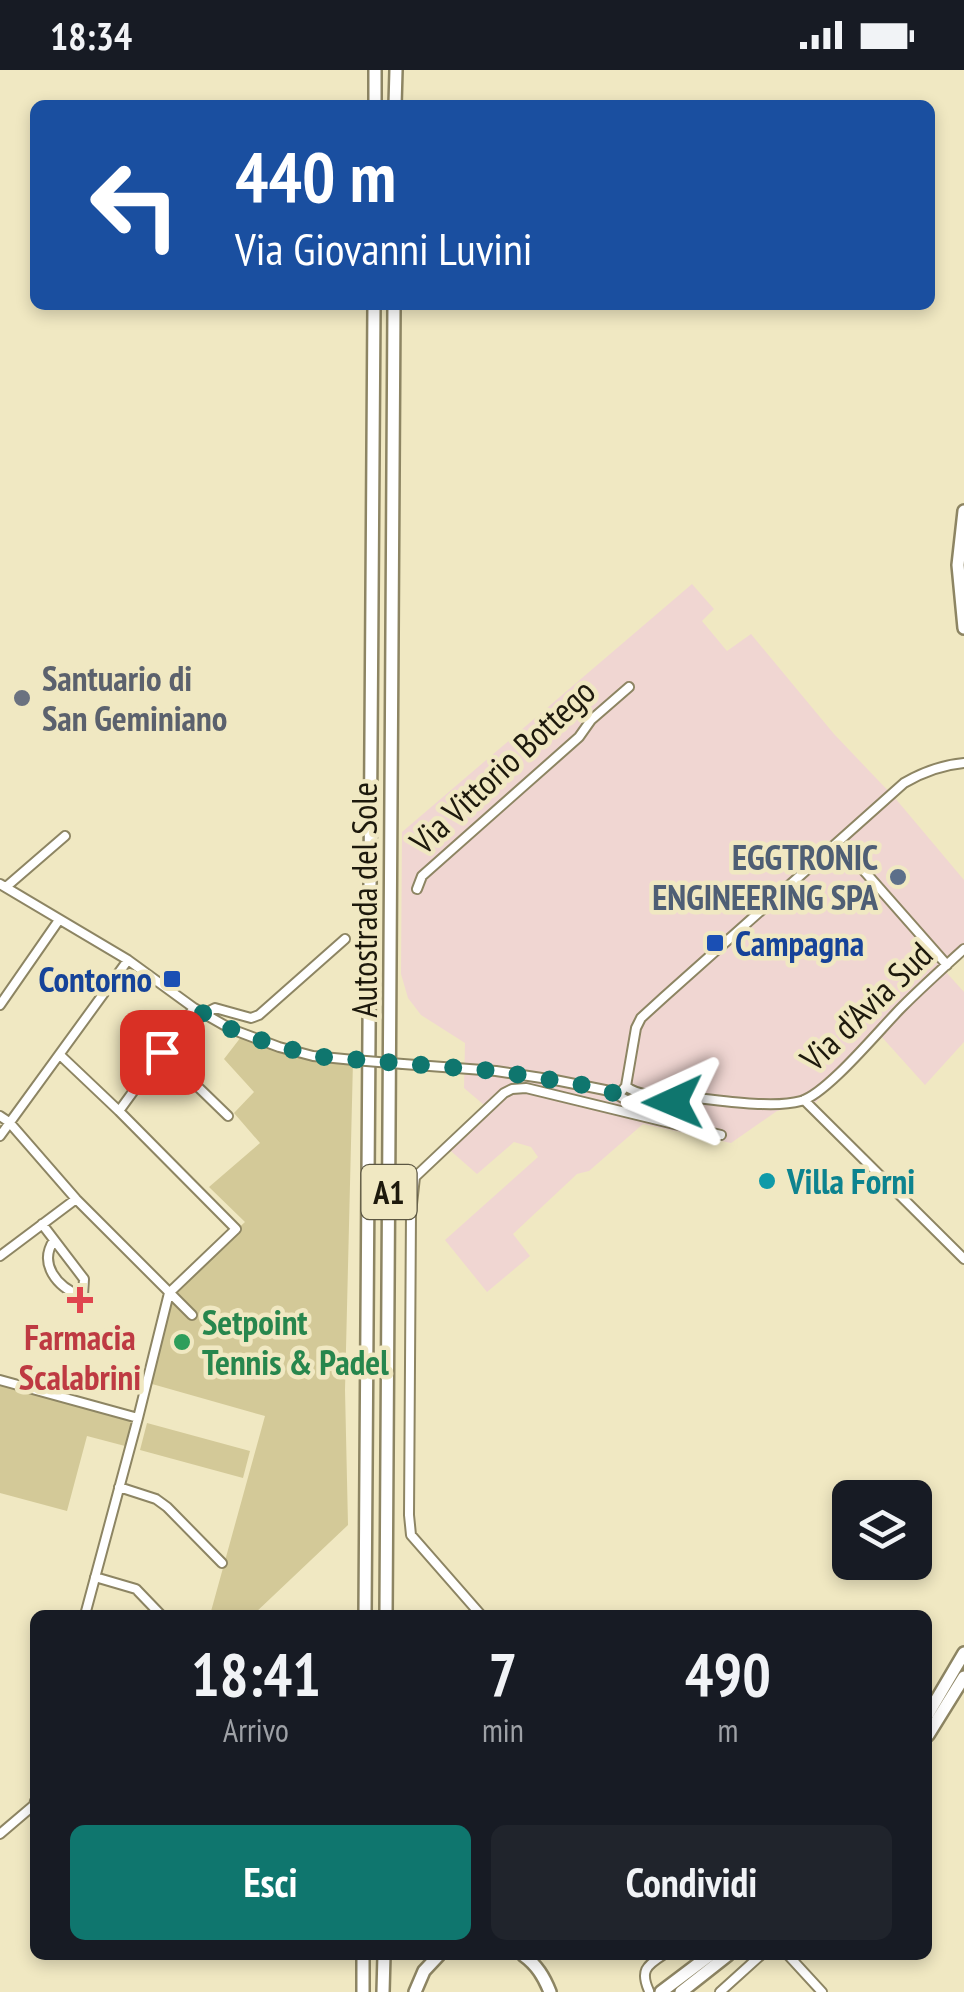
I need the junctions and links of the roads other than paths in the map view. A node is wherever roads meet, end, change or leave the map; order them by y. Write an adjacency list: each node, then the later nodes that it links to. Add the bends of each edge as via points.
1 (375, 70): 3 (highway)
2 (396, 70): 4 (highway)
3 (375, 100)
4 (395, 100)
5 (374, 310): 50 (highway, Autostrada del Sole / A1)
6 (394, 310): 51 (highway, Autostrada del Sole / A1)
7 (964, 510): 8 (highway, via 958,566)
8 (964, 628)
9 (629, 687): 14 (street, Via Vittorio Bottego, via 422,876)
10 (964, 764): 25 (street, via 904,783 641,1018)
11 (65, 836): 13 (street)
12 (851, 856): 19 (street)
13 (3, 885): 15 (street)
14 (417, 888)
15 (58, 920): 18 (street); 20 (street)
16 (345, 938): 22 (street, via 259,1015 215,1008)
17 (964, 949): 19 (street, Via d'Avia Sud)
18 (128, 960): 21 (street); 24 (street)
19 (947, 964): 28 (street, Via d'Avia Sud)
20 (0, 1005)
21 (192, 1011): 22 (street); 23 (street)
22 (208, 1016): 26 (street, bridge, via 313,1056 496,1071)
23 (162, 1052): 29 (street); 31 (street)
24 (60, 1055): 29 (street); 32 (street)
25 (625, 1088): 26 (street); 27 (street)
26 (610, 1091): 27 (street, via 632,1104)
27 (670, 1097): 28 (street); 33 (street)
28 (804, 1100): 40 (street)
29 (119, 1111): 41 (street, via 236,1229)
30 (0, 1116): 32 (street)
31 (228, 1116)
32 (9, 1122): 35 (street); 36 (street)
33 (670, 1122): 34 (street); 52 (street, via 512,1089 416,1177 411,1536)
34 (722, 1135)
35 (0, 1136)
36 (76, 1199): 37 (street); 41 (street)
37 (42, 1224): 38 (street); 39 (street)
38 (54, 1240): 38 (street, via 48,1265 62,1286 83,1295 84,1280)
39 (0, 1256)
40 (964, 1258)
41 (168, 1293): 42 (street); 44 (street)
42 (192, 1315)
43 (0, 1380): 44 (street)
44 (138, 1418): 45 (street)
45 (119, 1488): 46 (street, via 167,1506); 47 (street)
46 (222, 1563)
47 (95, 1576): 48 (street); 49 (street, via 136,1589)
48 (86, 1610)
49 (156, 1610)
50 (365, 1610)
51 (386, 1610)
52 (478, 1610)
53 (964, 1653): 55 (highway)
54 (964, 1677): 56 (highway)
55 (932, 1707)
56 (932, 1728)
57 (30, 1807): 58 (street)
58 (0, 1834)
59 (363, 1960): 69 (highway)
60 (384, 1960): 70 (highway)
61 (434, 1960): 71 (highway)
62 (528, 1960): 72 (highway)
63 (655, 1960): 68 (street, via 645,1970)
64 (703, 1960): 73 (highway)
65 (722, 1960): 74 (highway)
66 (755, 1960): 75 (street)
67 (793, 1960): 76 (street)
68 (649, 1991)
69 (363, 1992)
70 (383, 1992)
71 (415, 1992)
72 (550, 1992)
73 (661, 1992)
74 (681, 1992)
75 (720, 1992)
76 (822, 1992)

